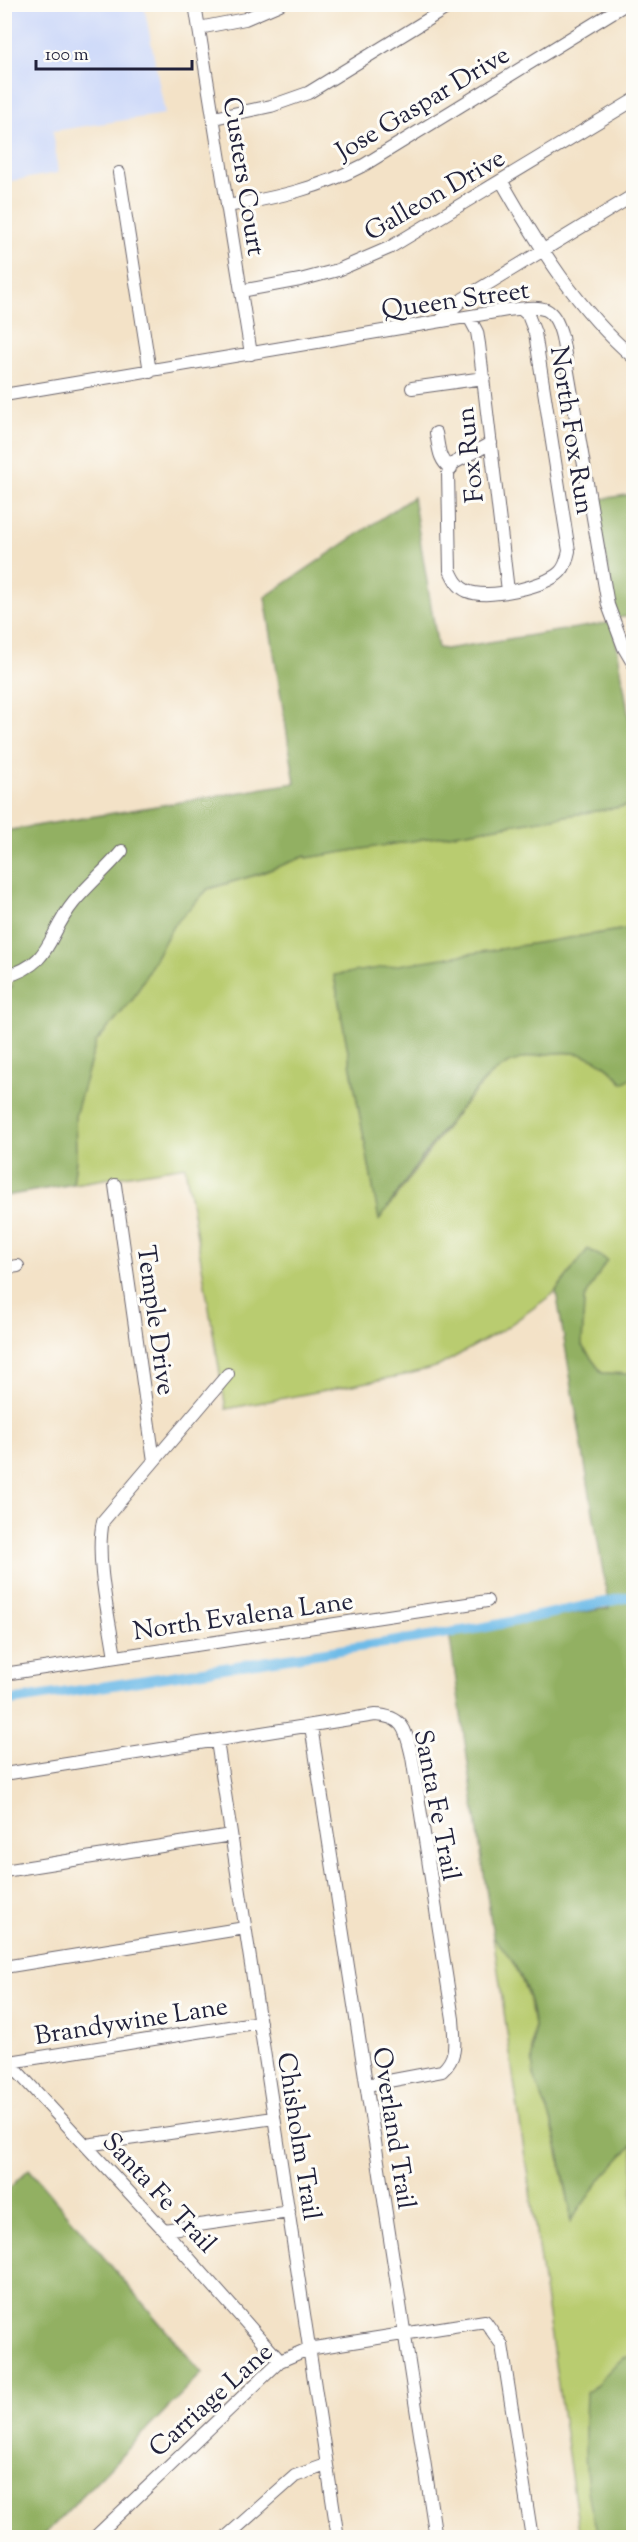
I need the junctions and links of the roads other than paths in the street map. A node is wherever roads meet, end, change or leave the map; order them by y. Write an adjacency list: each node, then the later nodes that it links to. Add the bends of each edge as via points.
1 (195, 4): 5 (street, Custers Court)
2 (280, 4): 5 (street, via 245,20)
3 (453, 4): 7 (street, via 308,93 265,108)
4 (626, 4): 11 (street, Jose Gaspar Drive, via 364,165 294,194)
5 (199, 28): 7 (street, Custers Court)
6 (633, 100): 9 (street, Galleon Drive)
7 (214, 118): 11 (street, Custers Court)
8 (119, 173): 19 (street)
9 (502, 182): 12 (street); 13 (street, Galleon Drive, via 366,259 300,280)
10 (633, 195): 12 (street)
11 (227, 206): 13 (street, Custers Court)
12 (543, 251): 16 (street, via 463,299); 18 (street, via 585,310)
13 (241, 291): 17 (street, Custers Court)
14 (520, 309): 15 (street, Queen Street); 26 (street, North Fox Run, via 532,321 535,333 569,551 558,574); 27 (street, Queen Street, via 549,310 558,319 608,605)
15 (469, 317): 16 (street, Queen Street); 20 (street, Fox Run, via 477,332)
16 (440, 322): 17 (street, Queen Street)
17 (251, 354): 19 (street, Queen Street)
18 (633, 358)
19 (150, 372): 22 (street, Queen Street)
20 (484, 378): 21 (street); 24 (street, Fox Run)
21 (412, 388)
22 (4, 395)
23 (436, 433): 25 (street, via 440,457)
24 (491, 443): 25 (street); 26 (street, Fox Run)
25 (450, 469): 26 (street, via 450,570 454,581 476,594)
26 (508, 591)
27 (633, 665)
28 (122, 851): 29 (street, via 76,900 32,967)
29 (4, 977)
30 (115, 1185): 34 (street, Temple Drive)
31 (18, 1266): 32 (street)
32 (4, 1268)
33 (228, 1374): 34 (street)
34 (154, 1461): 36 (street, via 103,1521 100,1532)
35 (487, 1601): 36 (street, North Evalena Lane)
36 (115, 1657): 37 (street, North Evalena Lane)
37 (4, 1674)
38 (311, 1726): 39 (street, Santa Fe Trail); 47 (street, Overland Trail); 47 (street, Santa Fe Trail, via 388,1715 406,1732 444,1962 455,2053 451,2064 431,2074)
39 (217, 1741): 40 (street, Santa Fe Trail); 41 (street, Chisholm Trail)
40 (4, 1774)
41 (231, 1835): 42 (street); 43 (street, Chisholm Trail)
42 (4, 1870)
43 (245, 1928): 44 (street); 45 (street, Chisholm Trail)
44 (4, 1967)
45 (260, 2022): 46 (street, Brandywine Lane); 48 (street, Chisholm Trail)
46 (7, 2060): 49 (street, Santa Fe Trail)
47 (367, 2085): 52 (street, Overland Trail)
48 (274, 2118): 49 (street); 50 (street, Chisholm Trail)
49 (86, 2145): 51 (street, Santa Fe Trail)
50 (289, 2212): 51 (street); 53 (street, Chisholm Trail)
51 (165, 2230): 54 (street, Santa Fe Trail)
52 (404, 2333): 53 (street, Carriage Lane); 59 (street, Overland Trail); 60 (street, Carriage Lane, via 485,2321 502,2345)
53 (308, 2349): 54 (street, Carriage Lane); 55 (street, Chisholm Trail)
54 (278, 2364): 56 (street, Carriage Lane)
55 (326, 2465): 57 (street, via 295,2476); 58 (street, Chisholm Trail)
56 (94, 2538)
57 (225, 2538)
58 (338, 2538)
59 (436, 2538)
60 (532, 2538)

